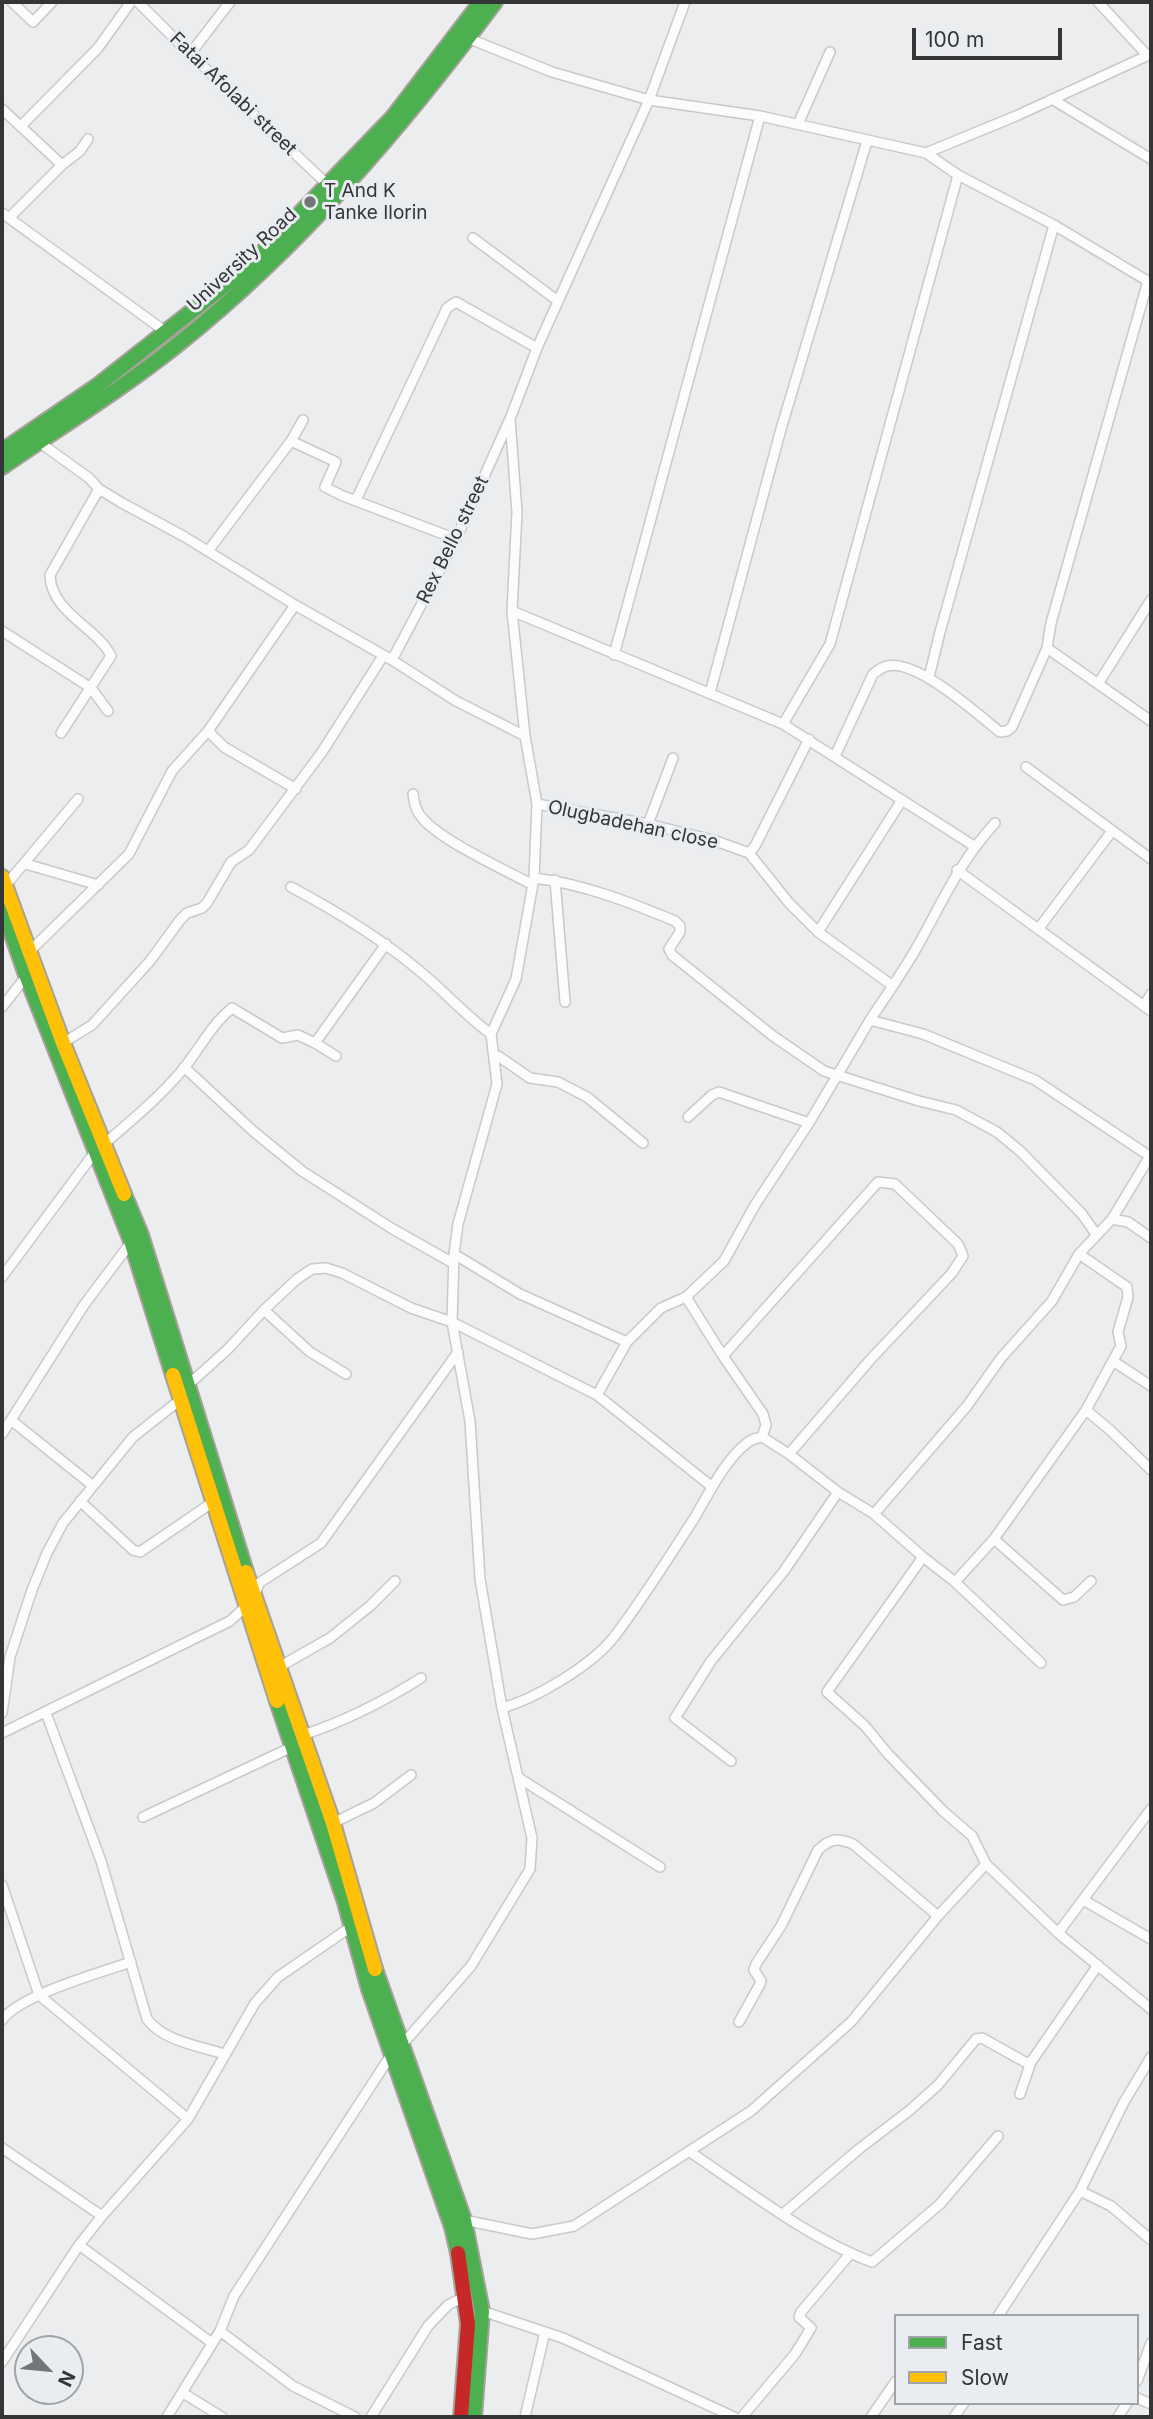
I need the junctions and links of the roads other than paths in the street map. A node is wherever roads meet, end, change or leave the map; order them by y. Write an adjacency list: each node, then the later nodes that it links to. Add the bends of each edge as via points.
1 (12, 2): 2 (street, via 33,22)
2 (51, 2)
3 (131, 2): 19 (street, via 99,48)
4 (138, 2): 12 (street, Fatai Afolabi street)
5 (230, 2): 12 (street)
6 (481, 2): 10 (main road, University Road)
7 (495, 2): 10 (main road, University Road)
8 (685, 2): 15 (street, Rex Bello street)
9 (1098, 2): 13 (street)
10 (463, 36): 15 (street, via 552,72); 26 (main road, University Road); 37 (main road, University Road, via 401,125 258,276 178,345)
11 (830, 52): 18 (street)
12 (190, 54): 26 (street, Fatai Afolabi street)
13 (1149, 55): 14 (street)
14 (1052, 99): 22 (street); 23 (street)
15 (649, 100): 17 (street); 31 (street, Rex Bello street)
16 (2, 109): 19 (street)
17 (760, 116): 18 (street); 49 (street)
18 (798, 124): 21 (street)
19 (21, 126): 24 (street)
20 (88, 139): 24 (street)
21 (867, 141): 22 (street); 54 (street, via 781,429)
22 (926, 153): 25 (street)
23 (1151, 159)
24 (62, 165): 27 (street)
25 (958, 176): 28 (street); 57 (street, via 830,644)
26 (329, 186): 32 (main road, University Road, via 249,266)
27 (5, 215): 32 (street)
28 (1054, 225): 30 (street); 51 (street)
29 (473, 238): 31 (street)
30 (1149, 282): 48 (street)
31 (558, 301): 33 (street, Rex Bello street)
32 (166, 332): 38 (main road, University Road)
33 (537, 348): 34 (street, Rex Bello street); 41 (street, via 456,302 447,308)
34 (510, 419): 42 (street, Rex Bello street); 46 (street, via 517,512)
35 (303, 421): 36 (street)
36 (291, 441): 41 (street, via 337,462 325,487); 43 (street)
37 (39, 442): 39 (main road, University Road); 40 (street)
38 (2, 451)
39 (2, 467)
40 (99, 489): 43 (street); 53 (street, via 50,575 55,596 111,656)
41 (356, 500): 42 (street)
42 (456, 539): 50 (street, Rex Bello street)
43 (208, 551): 45 (street)
44 (1151, 600): 52 (street)
45 (295, 605): 50 (street); 58 (street)
46 (512, 611): 49 (street); 60 (street)
47 (2, 631): 53 (street)
48 (1047, 648): 51 (street, via 1007,731 1000,732); 52 (street)
49 (614, 655): 54 (street)
50 (388, 658): 60 (street); 65 (street, Rex Bello street)
51 (929, 677): 62 (street, via 896,665 873,674)
52 (1098, 684): 56 (street)
53 (91, 688): 55 (street); 59 (street)
54 (710, 693): 57 (street)
55 (108, 711)
56 (1151, 721)
57 (783, 724): 61 (street)
58 (208, 731): 65 (street, via 224,747); 81 (street, via 172,771 129,854)
59 (61, 733)
60 (524, 736): 69 (street)
61 (809, 739): 62 (street); 74 (street)
62 (835, 756): 68 (street)
63 (673, 758): 71 (street)
64 (1026, 767): 72 (street)
65 (296, 789): 96 (street, Rex Bello street, via 249,850 231,862 207,904 187,913 92,1025)
66 (412, 794): 79 (street, via 424,820 452,840)
67 (78, 799): 76 (street)
68 (902, 800): 73 (street); 85 (street)
69 (537, 804): 71 (street, Olugbadehan close); 79 (street)
70 (995, 823): 73 (street)
71 (648, 824): 74 (street, Olugbadehan close)
72 (1112, 831): 75 (street); 84 (street)
73 (974, 846): 77 (street)
74 (749, 853): 85 (street)
75 (1151, 859)
76 (26, 863): 80 (street); 81 (street)
77 (957, 870): 84 (street); 89 (street)
78 (555, 880): 79 (street); 91 (street); 101 (street, via 622,898 675,921 680,932 669,949 672,955 773,1036)
79 (534, 881): 95 (street, via 516,979)
80 (4, 882): 87 (main road)
81 (98, 885): 87 (street)
82 (291, 887): 86 (street)
83 (2, 905): 88 (main road)
84 (1040, 928): 93 (street)
85 (818, 932): 89 (street)
86 (386, 944): 95 (street); 97 (street)
87 (30, 951): 88 (main road)
88 (30, 971): 92 (street); 96 (main road); 105 (main road)
89 (892, 986): 94 (street)
90 (1151, 994): 93 (street)
91 (565, 1002)
92 (2, 1007)
93 (1148, 1008)
94 (870, 1020): 101 (street); 106 (street, via 923,1034 1035,1080)
95 (492, 1034): 99 (street)
96 (63, 1043): 105 (main road)
97 (316, 1043): 98 (street); 100 (street, via 298,1035 282,1038 232,1008)
98 (336, 1056)
99 (494, 1056): 104 (street, via 530,1078 558,1082 587,1097); 112 (street, via 497,1084 458,1224)
100 (184, 1067): 105 (street); 112 (street, via 302,1171 391,1228)
101 (837, 1076): 103 (street); 108 (street, via 956,1111 997,1132 1082,1214)
102 (688, 1117): 103 (street, via 719,1092)
103 (809, 1123): 114 (street, via 724,1261)
104 (643, 1143)
105 (99, 1148): 109 (main road); 113 (street)
106 (1151, 1157): 107 (street)
107 (1112, 1219): 108 (street); 110 (street, via 1128,1222)
108 (1096, 1234): 111 (street)
109 (136, 1238): 122 (main road); 125 (main road); 127 (street, via 85,1305)
110 (1151, 1238)
111 (1079, 1254): 120 (street, via 1129,1292 1118,1332 1121,1346); 137 (street, via 1052,1301)
112 (453, 1259): 116 (street); 117 (street)
113 (2, 1278)
114 (686, 1297): 117 (street, via 662,1308); 119 (street)
115 (264, 1310): 116 (street, via 297,1279 312,1269 326,1268); 121 (street, via 310,1352); 122 (street)
116 (452, 1322): 118 (street); 124 (street)
117 (626, 1342): 124 (street)
118 (458, 1352): 143 (street, via 321,1543 259,1583); 148 (street, via 470,1421 480,1579)
119 (723, 1356): 129 (street, via 763,1414); 130 (street, via 878,1182 895,1184 958,1244 963,1256 952,1273)
120 (1113, 1361): 123 (street); 126 (street)
121 (346, 1374)
122 (188, 1385): 143 (main road)
123 (1151, 1386)
124 (597, 1395): 133 (street)
125 (180, 1400): 132 (street, via 133,1437); 136 (main road)
126 (1086, 1410): 131 (street); 138 (street)
127 (11, 1420): 128 (street); 132 (street)
128 (2, 1434)
129 (762, 1437): 130 (street); 133 (street, via 745,1444)
130 (789, 1454): 134 (street)
131 (1151, 1470)
132 (92, 1485): 135 (street)
133 (711, 1486): 148 (street, via 613,1638 587,1664)
134 (838, 1492): 137 (street); 154 (street, via 784,1572 711,1661 675,1718)
135 (80, 1501): 136 (street, via 140,1552); 144 (street, via 47,1553)
136 (213, 1502): 143 (main road)
137 (874, 1514): 139 (street)
138 (994, 1539): 141 (street); 142 (street, via 1063,1600 1074,1597)
139 (923, 1557): 141 (street); 160 (street, via 827,1692 972,1836)
140 (395, 1581): 146 (street, via 330,1638)
141 (955, 1581): 145 (street)
142 (1091, 1581)
143 (249, 1602): 146 (main road); 150 (street, via 230,1621); 153 (main road)
144 (6, 1654): 149 (street)
145 (1041, 1663)
146 (279, 1667): 152 (main road)
147 (421, 1678): 152 (street, via 337,1724)
148 (502, 1708): 156 (street)
149 (2, 1713)
150 (46, 1713): 151 (street); 168 (street, via 101,1861)
151 (2, 1733)
152 (303, 1735): 159 (main road)
153 (292, 1747): 158 (street); 165 (main road)
154 (731, 1761)
155 (411, 1775): 159 (street, via 374,1803)
156 (519, 1778): 161 (street); 174 (street, via 532,1838 530,1870 471,1966)
157 (1151, 1809): 163 (street)
158 (144, 1817)
159 (332, 1822): 165 (main road)
160 (986, 1864): 164 (street); 166 (street)
161 (660, 1867)
162 (2, 1885): 170 (street)
163 (1085, 1900): 166 (street); 167 (street)
164 (938, 1916): 173 (street, via 853,1844 828,1841 818,1850 756,1964 761,1984); 181 (street, via 851,2022 751,2111)
165 (357, 1923): 174 (main road, via 369,1989); 175 (street, via 278,1977 255,2003)
166 (1058, 1933): 169 (street)
167 (1151, 1939)
168 (131, 1962): 170 (street); 175 (street, via 153,2028)
169 (1098, 1965): 171 (street); 177 (street)
170 (39, 1996): 172 (street); 179 (street)
171 (1151, 2009)
172 (2, 2020)
173 (739, 2022)
174 (396, 2051): 186 (main road); 190 (main road, via 452,2227); 193 (street, via 234,2296)
175 (224, 2054): 179 (street)
176 (1151, 2057): 183 (street)
177 (1031, 2062): 178 (street); 184 (street, via 976,2039 919,2102)
178 (1020, 2094)
179 (188, 2119): 185 (street)
180 (998, 2136): 189 (street, via 940,2204 884,2254 872,2262)
181 (690, 2152): 184 (street); 186 (street, via 574,2225 532,2234)
182 (4, 2153): 185 (street)
183 (1080, 2191): 187 (street, via 1111,2206); 192 (street)
184 (783, 2214): 189 (street)
185 (102, 2216): 188 (street)
186 (464, 2220): 191 (main road)
187 (1151, 2240)
188 (79, 2245): 195 (street); 197 (street)
189 (850, 2254): 209 (street, via 801,2312 799,2317 811,2328 795,2354)
190 (464, 2297): 204 (street, via 448,2305 428,2326); 205 (main road, via 468,2324)
191 (482, 2311): 194 (street); 206 (main road)
192 (999, 2314)
193 (220, 2331): 195 (street); 203 (street, via 293,2386)
194 (545, 2332): 207 (street); 208 (street)
195 (212, 2343): 200 (street)
196 (1151, 2343): 198 (street)
197 (2, 2362)
198 (1139, 2376)
199 (894, 2384): 210 (street)
200 (183, 2393): 201 (street); 202 (street)
201 (167, 2417)
202 (222, 2417)
203 (355, 2417)
204 (371, 2417)
205 (461, 2417)
206 (474, 2417)
207 (525, 2417)
208 (734, 2417)
209 (742, 2417)
210 (871, 2417)

